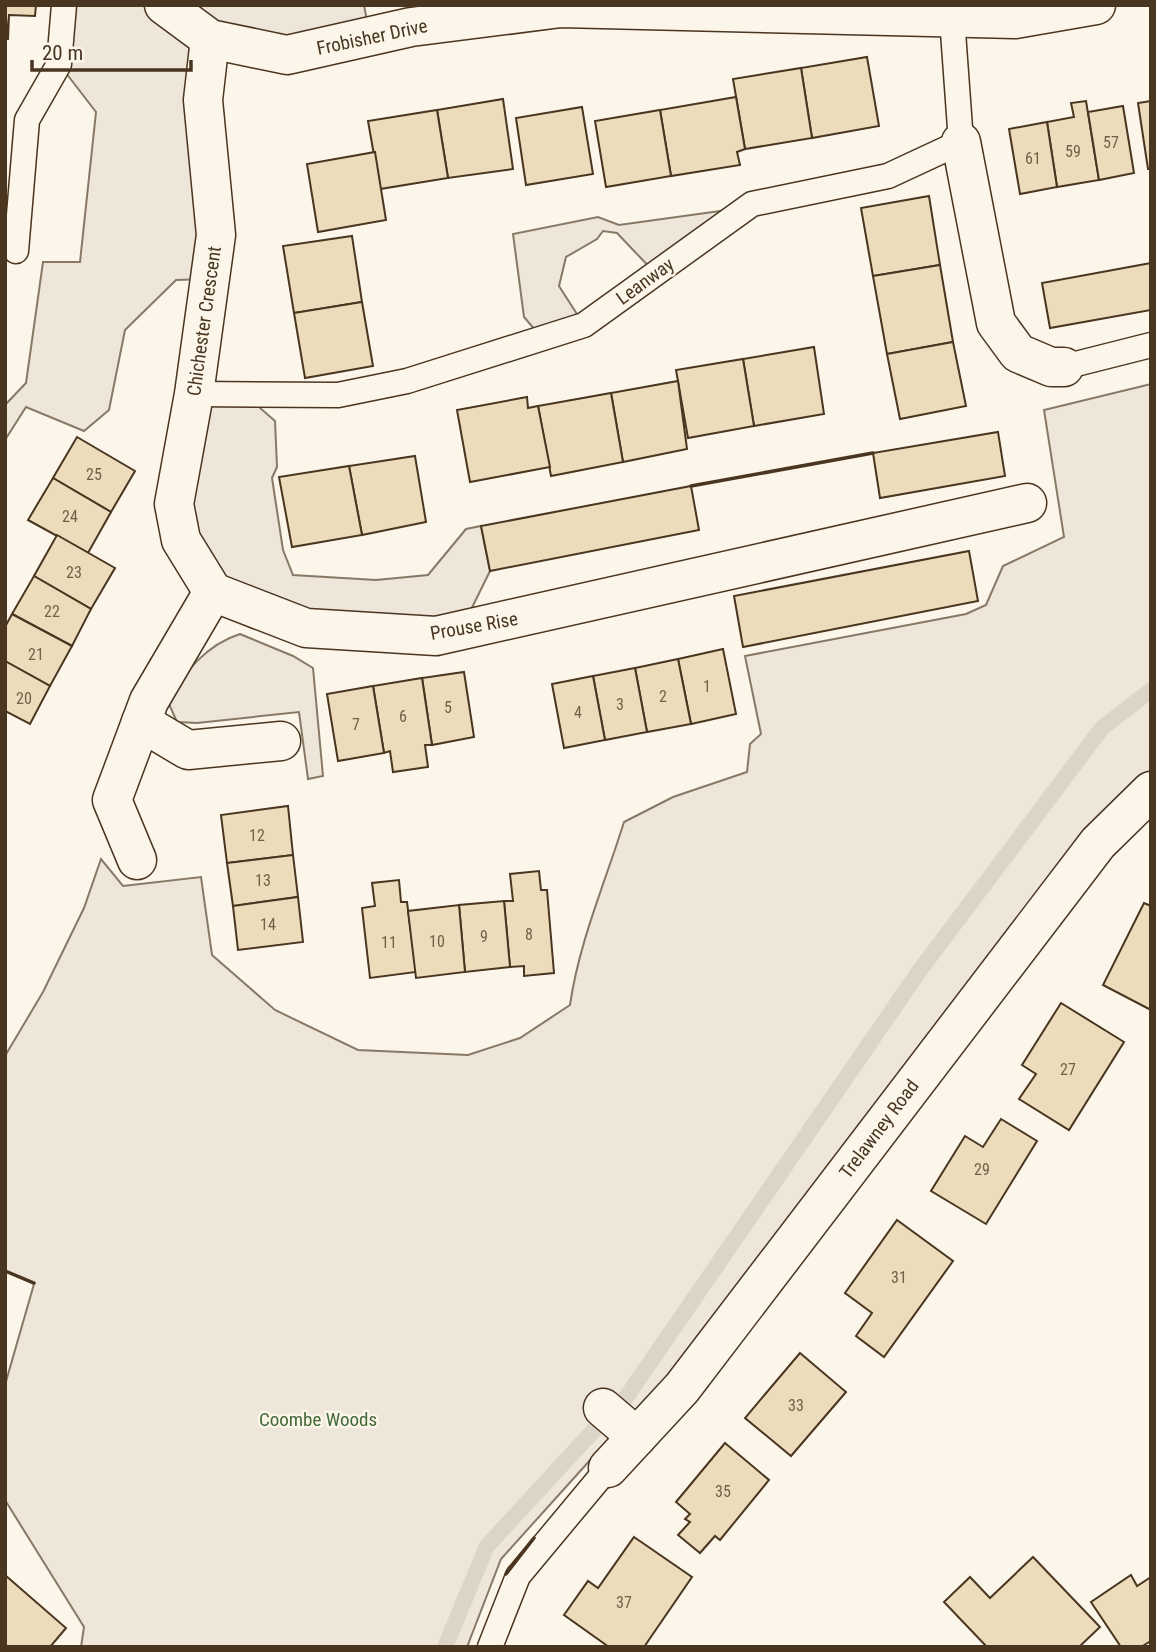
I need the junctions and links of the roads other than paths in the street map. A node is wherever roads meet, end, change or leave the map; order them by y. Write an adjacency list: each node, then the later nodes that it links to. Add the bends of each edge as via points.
1 (64, 5): 7 (lane, via 60,64 27,120)
2 (164, 5): 5 (street, Frobisher Drive)
3 (1096, 5): 4 (street, Frobisher Drive, via 1015,19)
4 (952, 18): 5 (street, Frobisher Drive, via 561,8 411,27 287,55); 6 (lane)
5 (210, 39): 10 (street, Chichester Crescent, via 203,100 216,235)
6 (961, 142): 9 (street, via 996,323 1018,353 1051,367); 10 (lane, Leanway, via 888,176 752,204 573,328 407,382 338,395)
7 (16, 251)
8 (1151, 345): 9 (lane)
9 (1064, 367)
10 (194, 394): 12 (street, Chichester Crescent, via 174,504 181,540)
11 (1027, 503): 12 (street, Prouse Rise, via 436,636 306,628)
12 (213, 592): 13 (street)
13 (141, 722): 14 (street, via 188,750); 16 (street, via 112,800)
14 (281, 741)
15 (1151, 790): 18 (street, Trelawney Road, via 1098,843 682,1388)
16 (137, 860)
17 (603, 1408): 18 (street)
18 (637, 1437): 19 (street, Trelawney Road)
19 (608, 1468): 20 (lane, via 518,1576)
20 (491, 1647)

